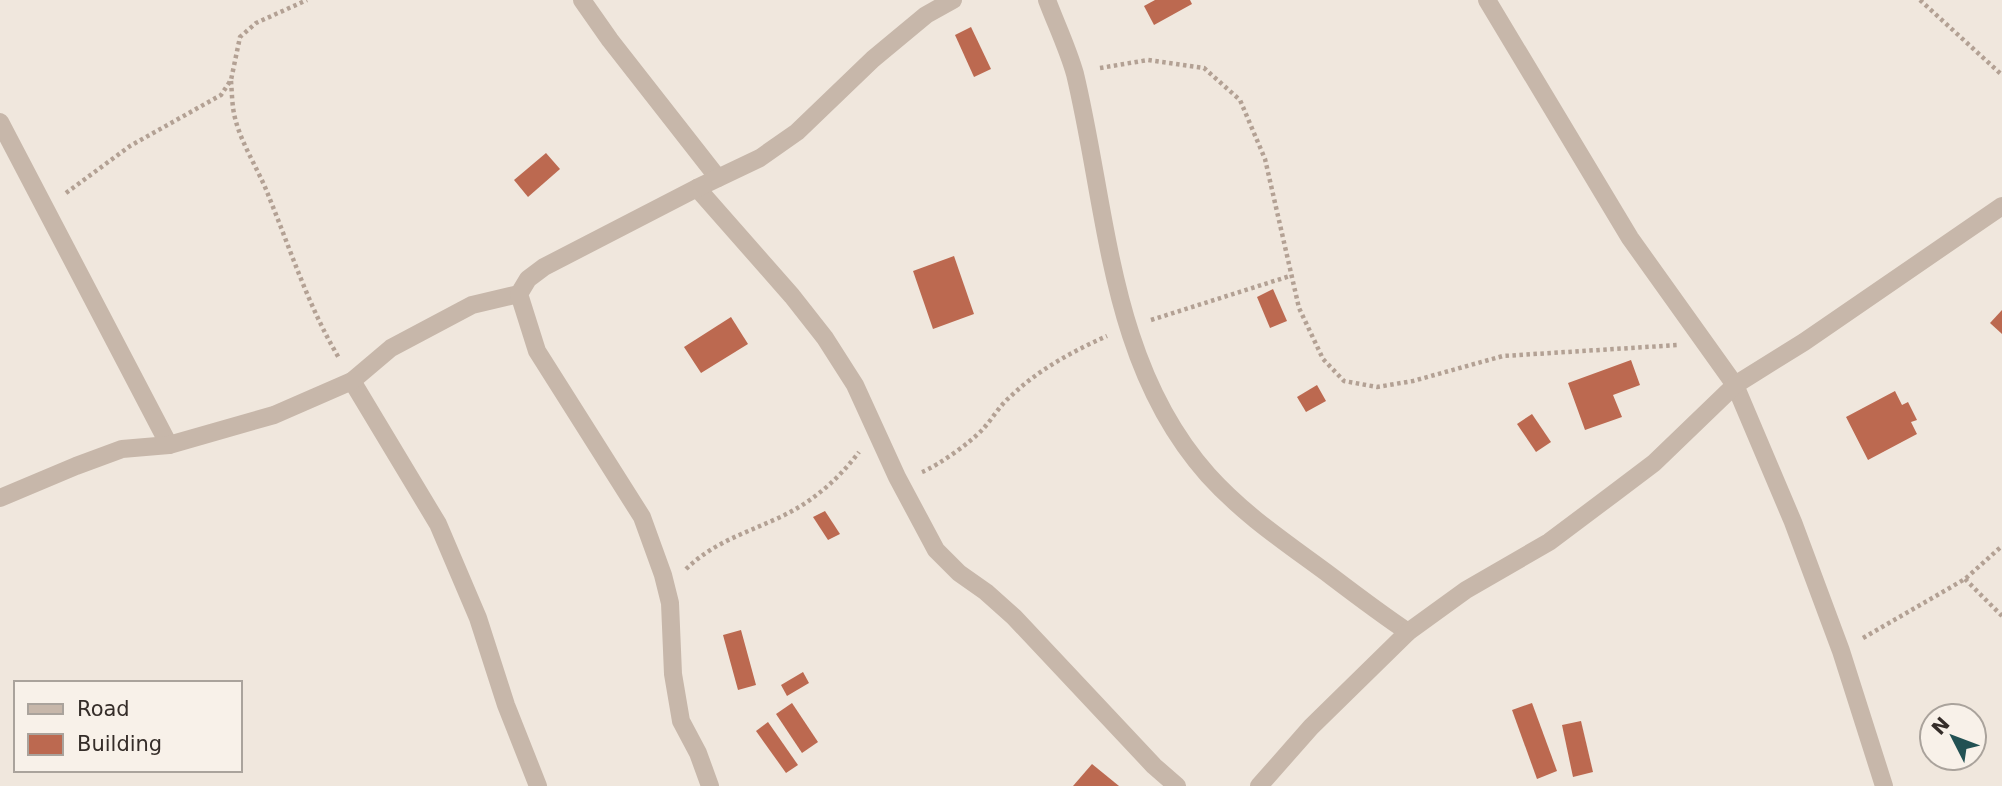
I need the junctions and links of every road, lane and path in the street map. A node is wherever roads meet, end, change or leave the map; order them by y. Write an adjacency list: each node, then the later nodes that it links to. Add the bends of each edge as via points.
1 (307, 0): 9 (path, via 257,23 240,37)
2 (582, 0): 11 (street)
3 (953, 0): 11 (street, via 926,15 873,59 797,132 760,158)
4 (1047, 0): 7 (street)
5 (1487, 0): 18 (street, via 1630,239)
6 (1920, 0): 8 (path)
7 (1074, 72): 15 (path, via 1148,60 1204,68 1240,100 1265,159); 17 (street, via 1108,256)
8 (2002, 75)
9 (231, 80): 14 (path, via 220,95 130,146); 19 (path, via 234,117 246,147 327,338)
10 (0, 121): 14 (street)
11 (718, 178): 12 (street)
12 (697, 188): 16 (street, via 544,267 528,279); 21 (street, via 825,338 855,385)
13 (2002, 206): 20 (street)
14 (45, 208): 22 (street)
15 (1290, 276): 17 (path); 18 (path, via 1298,308 1323,359 1344,381 1377,387 1503,356)
16 (519, 294): 19 (street, via 472,305 391,348); 27 (street, via 537,351 642,517)
17 (1128, 328): 23 (path, via 1084,346 1036,376 1010,396 981,431 936,466); 29 (street, via 1151,391 1207,474 1275,537)
18 (1707, 344): 20 (street)
19 (352, 381): 22 (street, via 274,415); 31 (street, via 438,524 478,618)
20 (1735, 385): 29 (street, via 1654,463 1549,542 1466,590); 30 (street)
21 (874, 430): 23 (street); 27 (path, via 841,476 811,499 702,553 680,575)
22 (169, 445): 24 (street, via 122,449)
23 (897, 477): 33 (street, via 936,550 1014,617)
24 (0, 498)
25 (2002, 545): 26 (path)
26 (1965, 579): 28 (path); 30 (path)
27 (670, 604): 32 (street, via 673,674 681,721)
28 (2002, 615)
29 (1408, 632): 34 (street, via 1311,727)
30 (1841, 651): 35 (street)
31 (538, 786)
32 (710, 786)
33 (1177, 786)
34 (1259, 786)
35 (1884, 786)

